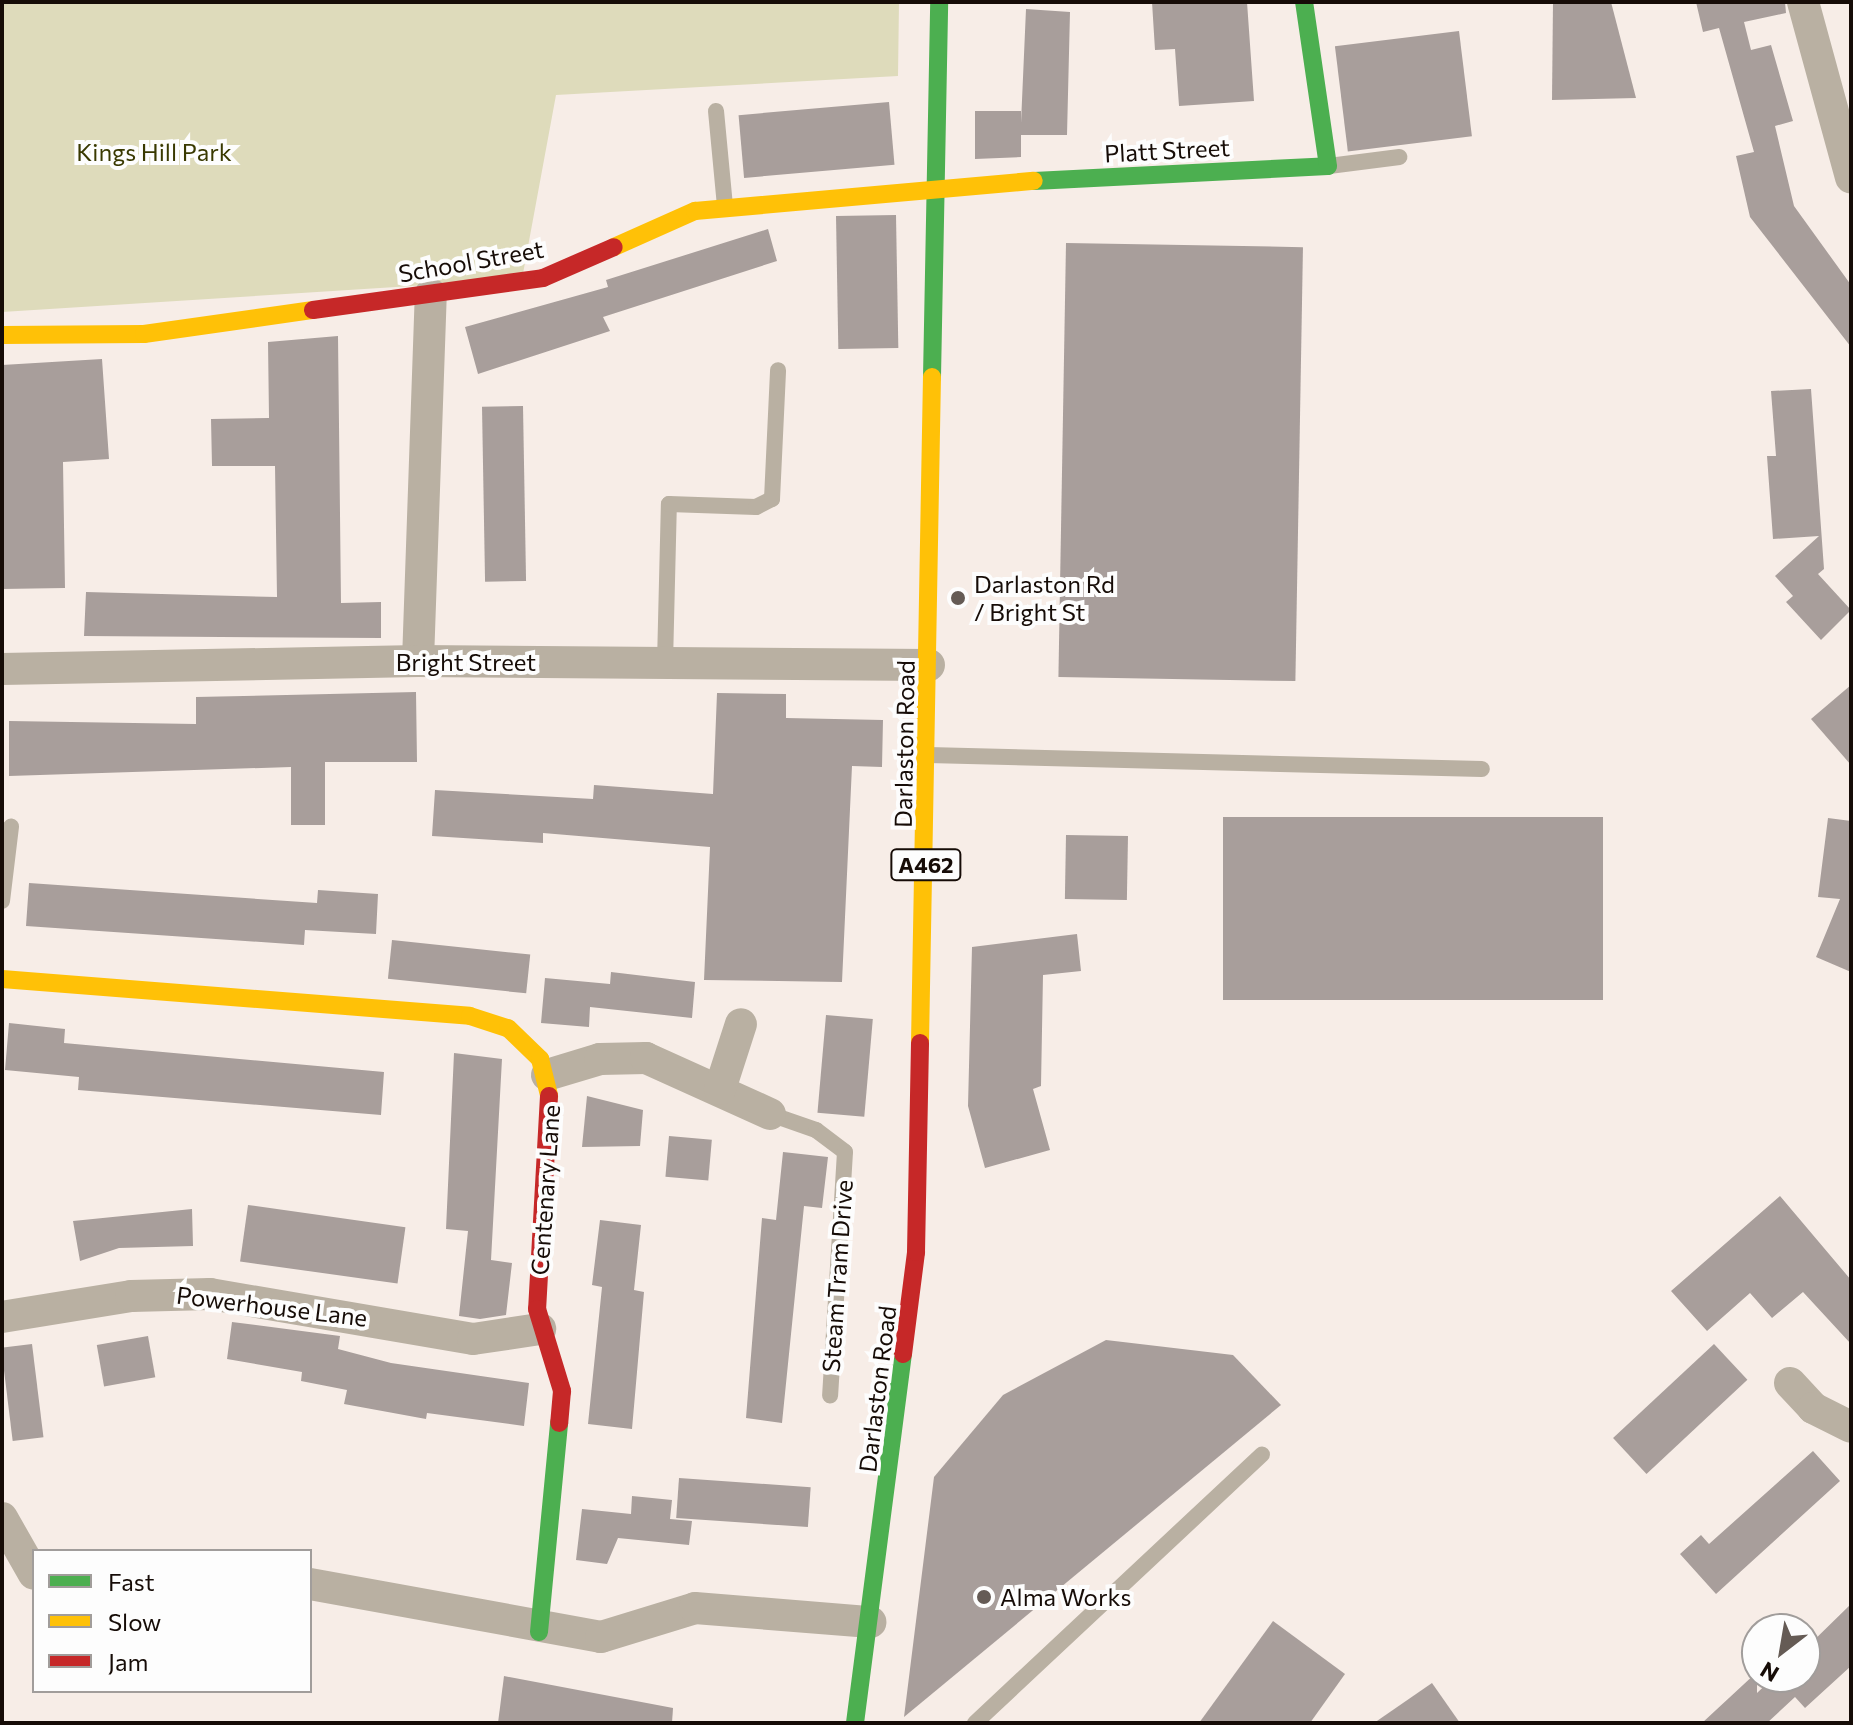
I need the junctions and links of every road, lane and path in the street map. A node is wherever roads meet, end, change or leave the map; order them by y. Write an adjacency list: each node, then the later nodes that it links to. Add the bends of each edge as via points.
1 (939, 2): 8 (street, Darlaston Road / A462)
2 (1304, 2): 6 (street)
3 (1803, 2): 7 (street)
4 (716, 111): 9 (lane)
5 (1399, 157): 6 (lane, Platt Street)
6 (1328, 166): 8 (street, Platt Street)
7 (1851, 178)
8 (937, 186): 9 (street, School Street); 15 (street, Darlaston Road / A462)
9 (725, 209): 10 (street, School Street, via 695,211 543,278)
10 (431, 294): 11 (street, School Street, via 144,334); 13 (street)
11 (2, 335)
12 (778, 370): 14 (lane, via 772,499 756,507 669,504)
13 (418, 661): 14 (street, Bright Street); 16 (street, Bright Street)
14 (665, 663): 15 (street, Bright Street)
15 (929, 665): 17 (street, Darlaston Road / A462)
16 (2, 669)
17 (928, 755): 18 (lane); 35 (street, Darlaston Road / A462, via 916,1252)
18 (1482, 769)
19 (11, 827): 20 (lane)
20 (2, 901)
21 (2, 979): 23 (street, Centenary Lane, via 470,1016 508,1028)
22 (741, 1024): 24 (street)
23 (547, 1075): 24 (street, Steam Tram Drive, via 600,1059 646,1058); 27 (street, Centenary Lane, via 553,1110)
24 (720, 1089): 25 (street, Steam Tram Drive)
25 (770, 1114): 29 (lane, Steam Tram Drive, via 816,1130 845,1152)
26 (2, 1317): 27 (street, Powerhouse Lane, via 131,1296 210,1294 473,1339)
27 (540, 1329): 36 (street, Centenary Lane, via 562,1391)
28 (1790, 1383): 30 (street, via 1813,1408)
29 (830, 1396)
30 (1851, 1427)
31 (1262, 1454): 38 (lane)
32 (2, 1518): 33 (street)
33 (32, 1570)
34 (312, 1584): 36 (street)
35 (870, 1622): 36 (street, via 695,1608 601,1637); 37 (street, Darlaston Road / A462)
36 (539, 1632)
37 (855, 1723)
38 (975, 1723)

